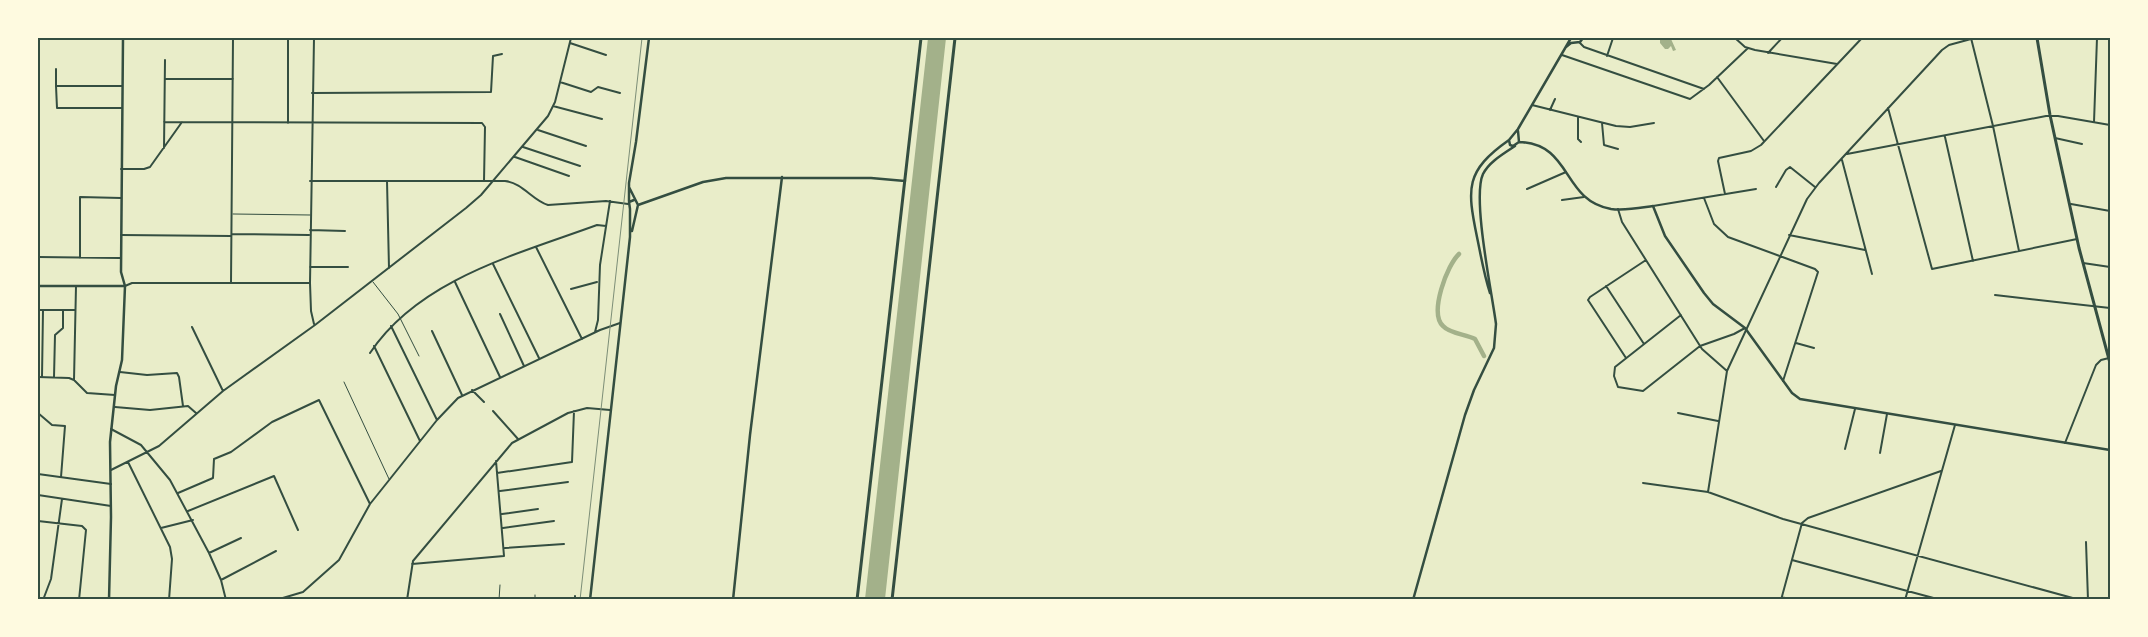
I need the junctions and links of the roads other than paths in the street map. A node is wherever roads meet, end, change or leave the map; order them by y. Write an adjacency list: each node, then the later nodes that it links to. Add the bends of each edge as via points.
1 (123, 38): 34 (street)
2 (233, 38): 31 (street)
3 (288, 38): 51 (street)
4 (314, 38): 36 (street)
5 (571, 38): 19 (street)
6 (649, 38): 86 (street)
7 (921, 38): 85 (main road)
8 (955, 38): 264 (main road)
9 (1571, 38): 18 (street); 22 (street)
10 (1583, 38): 18 (street)
11 (1613, 38): 25 (street)
12 (1735, 38): 20 (street)
13 (1782, 38): 21 (street)
14 (1862, 38): 27 (street)
15 (1971, 38): 42 (street, via 1942,50); 55 (street)
16 (2037, 38): 44 (main road)
17 (2097, 38): 49 (street)
18 (1577, 42): 22 (street, via 1569,44); 25 (street)
19 (570, 44): 24 (street); 32 (street)
20 (1748, 48): 21 (street); 29 (street)
21 (1768, 52): 27 (street)
22 (1562, 53): 35 (street, via 1690,99); 39 (street)
23 (502, 54): 36 (street, via 493,56 490,92)
24 (606, 55)
25 (1607, 56): 35 (street)
26 (165, 60): 30 (street)
27 (1837, 64): 64 (street)
28 (56, 70): 33 (street)
29 (1718, 78): 35 (street); 64 (street)
30 (165, 79): 31 (street); 47 (street)
31 (233, 79): 50 (street)
32 (560, 82): 37 (street, via 591,92 598,87); 40 (street)
33 (56, 86): 34 (street); 41 (street, via 57,108)
34 (122, 86): 41 (street)
35 (1704, 89)
36 (312, 93): 52 (street)
37 (620, 93)
38 (1555, 99): 43 (street)
39 (1532, 105): 43 (street); 57 (street)
40 (554, 106): 46 (street); 58 (street)
41 (122, 108): 77 (street)
42 (1888, 108): 67 (street); 73 (street)
43 (1550, 110): 45 (street)
44 (2050, 116): 49 (street); 55 (street); 61 (main road)
45 (1578, 117): 53 (street); 65 (street, via 1578,139)
46 (602, 119)
47 (164, 122): 48 (street); 71 (street)
48 (182, 122): 50 (street); 71 (street)
49 (2094, 122): 56 (street)
50 (232, 123): 51 (street); 105 (street)
51 (288, 123): 52 (street)
52 (311, 123): 81 (street); 83 (street, via 482,123 485,126)
53 (1602, 123): 54 (street, via 1630,127); 72 (street, via 1604,145)
54 (1654, 123)
55 (1993, 126): 60 (street); 118 (street)
56 (2110, 126)
57 (1518, 129): 59 (street); 63 (street)
58 (538, 130): 68 (street); 70 (street)
59 (1513, 136): 62 (street); 63 (street)
60 (1945, 136): 67 (street); 124 (street)
61 (2055, 138): 66 (street); 99 (main road)
62 (1509, 140): 69 (street); 143 (street, via 1480,165 1470,193)
63 (1519, 140): 69 (street); 78 (street, via 1547,149)
64 (1764, 141): 91 (street, via 1751,151 1719,158)
65 (1581, 142)
66 (2082, 144)
67 (1897, 145): 73 (street); 124 (street, via 1932,270)
68 (586, 146)
69 (1515, 146): 143 (street, via 1490,166 1480,185)
70 (523, 147): 74 (street); 76 (street)
71 (164, 148): 77 (street, via 150,167)
72 (1618, 149)
73 (1846, 154): 75 (street)
74 (514, 157): 79 (street); 84 (street)
75 (1841, 159): 88 (street); 117 (street)
76 (580, 166)
77 (122, 169): 93 (street)
78 (1566, 172): 89 (street); 92 (street)
79 (569, 176)
80 (782, 177): 85 (street); 100 (street, via 712,180); 262 (street)
81 (310, 181): 82 (street); 106 (street)
82 (387, 181): 83 (street); 130 (street)
83 (484, 181): 84 (street)
84 (493, 181): 97 (street, via 513,182 548,205); 130 (street, via 474,202)
85 (905, 181): 263 (main road)
86 (629, 183): 95 (street); 98 (street)
87 (1776, 187): 88 (street, via 1790,167)
88 (1815, 187): 113 (street)
89 (1527, 189)
90 (1756, 189): 91 (street)
91 (1726, 194): 94 (street)
92 (1584, 197): 96 (street); 103 (street, via 1598,205)
93 (121, 198): 110 (street); 121 (street, via 80,197)
94 (1704, 198): 101 (street); 119 (street, via 1714,224 1722,234)
95 (634, 200): 98 (street); 100 (street)
96 (1562, 200)
97 (610, 201): 98 (street); 107 (street)
98 (629, 203): 102 (street)
99 (2069, 204): 104 (street); 115 (main road)
100 (638, 205): 102 (street); 114 (street)
101 (1653, 206): 103 (street); 157 (street, via 1665,236 1704,293 1713,304)
102 (630, 209): 114 (street)
103 (1618, 209): 123 (street, via 1622,222)
104 (2110, 211)
105 (232, 214): 106 (lane); 111 (street)
106 (310, 215): 108 (street)
107 (606, 226): 116 (street, via 597,224); 134 (street)
108 (310, 230): 109 (street); 112 (street)
109 (344, 231)
110 (121, 235): 111 (street); 122 (street)
111 (232, 235): 112 (street); 135 (street)
112 (310, 235): 127 (street)
113 (1789, 235): 117 (street); 119 (street)
114 (630, 237): 153 (street)
115 (2077, 239): 118 (street); 125 (main road)
116 (536, 247): 126 (street); 160 (street)
117 (1865, 250): 131 (street)
118 (2019, 251): 124 (street)
119 (1779, 256): 157 (street); 161 (street, via 1818,272)
120 (38, 257): 121 (street)
121 (80, 258): 122 (street)
122 (120, 258): 139 (street)
123 (1646, 260): 140 (street); 151 (street)
124 (1973, 261)
125 (2082, 263): 129 (street); 144 (main road)
126 (493, 264): 133 (street); 168 (street)
127 (310, 267): 128 (street); 136 (street)
128 (348, 267)
129 (2110, 267)
130 (389, 268): 132 (street)
131 (1872, 274)
132 (372, 281): 152 (lane); 154 (street)
133 (455, 282): 152 (street); 174 (street)
134 (598, 282): 141 (street); 159 (street)
135 (231, 283): 136 (street); 139 (street, via 132,283)
136 (310, 283): 154 (street)
137 (38, 286): 138 (street)
138 (76, 286): 139 (street); 149 (street)
139 (124, 286): 173 (street)
140 (1606, 286): 162 (street); 169 (street, via 1589,298 1589,303)
141 (571, 290)
142 (1995, 295): 144 (street)
143 (1492, 300): 265 (street, via 1496,328 1494,348 1465,415)
144 (2094, 305): 145 (street); 170 (main road)
145 (2110, 308)
146 (38, 310): 147 (street)
147 (43, 310): 148 (street); 176 (street)
148 (63, 310): 149 (street); 177 (street, via 63,328 55,335)
149 (76, 310): 178 (street)
150 (500, 314): 171 (street)
151 (1681, 315): 162 (street); 164 (street)
152 (400, 317): 155 (street); 167 (lane)
153 (620, 323): 159 (street); 189 (street)
154 (315, 325): 182 (street)
155 (391, 326): 163 (street); 196 (street)
156 (192, 327): 182 (street)
157 (1745, 328): 164 (street); 172 (street); 179 (street)
158 (432, 331): 184 (street)
159 (595, 332): 160 (street)
160 (582, 338): 168 (street)
161 (1796, 343): 165 (street); 179 (street)
162 (1644, 344): 169 (street)
163 (374, 346): 166 (street); 201 (street)
164 (1700, 346): 169 (street, via 1643,391 1620,388 1614,373); 172 (street)
165 (1814, 348)
166 (370, 353)
167 (419, 356)
168 (539, 358): 171 (street)
169 (1626, 358)
170 (2110, 360): 202 (street, via 2101,360 2096,365)
171 (524, 366): 174 (street)
172 (1727, 371): 197 (street)
173 (120, 372): 183 (street); 186 (street, via 147,375 177,373)
174 (500, 376): 181 (street)
175 (38, 377): 176 (street)
176 (42, 377): 177 (street)
177 (54, 377): 178 (street)
178 (74, 380): 183 (street, via 88,393)
179 (1784, 381): 188 (street, via 1800,400)
180 (344, 382): 214 (lane)
181 (472, 390): 184 (street); 185 (street)
182 (223, 391): 193 (street)
183 (115, 395): 187 (street)
184 (462, 395): 196 (street)
185 (484, 402)
186 (183, 406): 187 (street, via 150,410); 193 (street, via 189,406)
187 (113, 407): 199 (street)
188 (1855, 409): 195 (street); 203 (street)
189 (611, 410): 191 (street, via 586,408); 261 (street)
190 (494, 411): 200 (street)
191 (574, 411): 200 (street); 211 (street, via 572,462)
192 (38, 413): 213 (street, via 52,425 65,426)
193 (196, 413): 205 (street)
194 (1678, 413): 197 (street)
195 (1887, 414): 198 (street); 206 (street)
196 (437, 420): 201 (street)
197 (1719, 421): 220 (street)
198 (1955, 425): 202 (street); 210 (street)
199 (111, 429): 205 (street, via 137,442); 209 (street)
200 (518, 439): 207 (street)
201 (420, 441): 214 (street)
202 (2065, 443): 204 (street)
203 (1845, 449)
204 (2110, 450)
205 (147, 453): 208 (street); 219 (street)
206 (1880, 453)
207 (496, 461): 211 (street); 244 (street)
208 (128, 462): 209 (street); 233 (street)
209 (111, 470): 217 (street)
210 (1941, 471): 231 (street, via 1808,518); 242 (street)
211 (498, 473): 218 (street)
212 (38, 474): 213 (street)
213 (61, 477): 217 (street)
214 (389, 480): 223 (street)
215 (568, 482): 218 (street)
216 (1643, 483): 220 (street)
217 (111, 484): 224 (street)
218 (500, 491): 227 (street)
219 (178, 492): 223 (street, via 213,478 214,459 236,449 272,422 320,400); 226 (street)
220 (1708, 492): 231 (street)
221 (38, 495): 222 (street)
222 (62, 499): 224 (street); 232 (street)
223 (370, 504): 249 (street, via 342,556)
224 (112, 506): 254 (street)
225 (538, 508): 227 (street)
226 (188, 511): 228 (street); 235 (street, via 274,476)
227 (502, 514): 234 (street)
228 (193, 520): 233 (street); 241 (street)
229 (38, 521): 232 (street)
230 (554, 521): 234 (street)
231 (1802, 523): 242 (street); 243 (street)
232 (58, 524): 252 (street, via 51,579); 253 (street, via 82,526 86,530)
233 (161, 528): 255 (street, via 172,554)
234 (503, 528): 239 (street)
235 (298, 530)
236 (241, 538): 241 (street)
237 (2086, 542): 270 (street)
238 (564, 544): 239 (street)
239 (505, 548): 244 (street, via 505,555 501,557)
240 (276, 551): 245 (street)
241 (209, 552): 245 (street)
242 (1917, 555): 247 (street); 269 (street)
243 (1792, 560): 247 (street); 251 (street)
244 (412, 564): 258 (street)
245 (221, 580): 256 (street)
246 (500, 585): 259 (lane)
247 (1907, 590): 267 (street); 268 (street)
248 (535, 595): 260 (lane)
249 (297, 597): 257 (street)
250 (143, 598): 255 (lane)
251 (1781, 598): 266 (street)
252 (43, 600)
253 (79, 600)
254 (109, 600)
255 (167, 600)
256 (226, 600)
257 (276, 600)
258 (406, 600)
259 (499, 600)
260 (535, 600)
261 (590, 600)
262 (733, 600)
263 (857, 600)
264 (892, 600)
265 (1413, 600)
266 (1790, 600)
267 (1905, 600)
268 (1941, 600)
269 (2080, 600)
270 (2088, 600)

